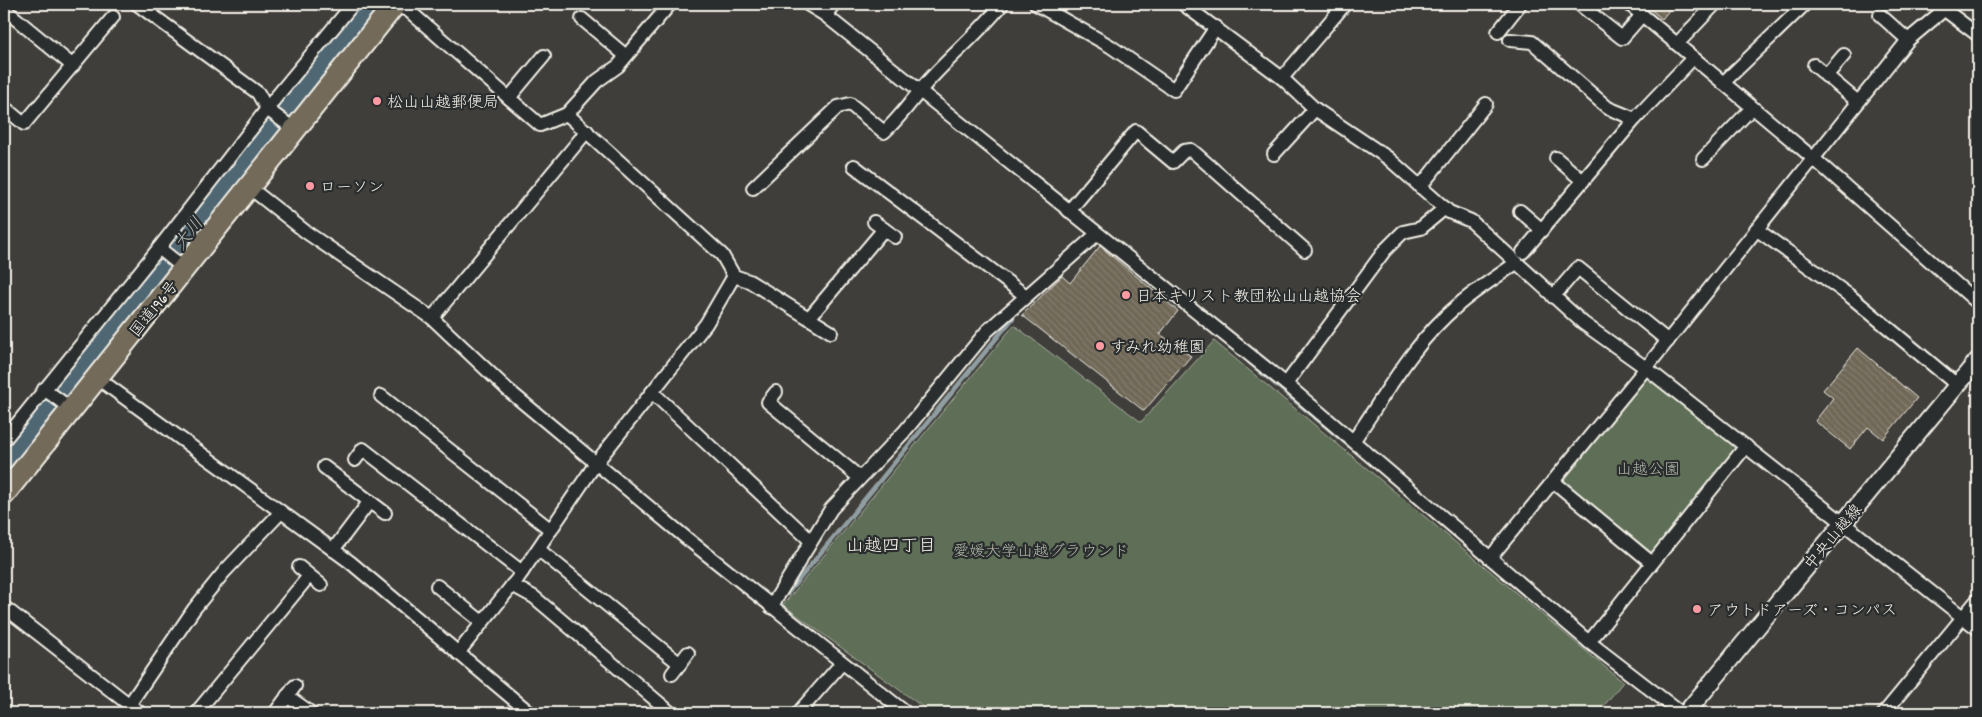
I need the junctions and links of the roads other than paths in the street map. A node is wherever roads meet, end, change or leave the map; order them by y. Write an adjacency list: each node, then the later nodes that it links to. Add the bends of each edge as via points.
1 (137, 4): 45 (street, via 258,93)
2 (353, 4): 45 (street)
3 (807, 4): 18 (street)
4 (834, 4): 18 (street)
5 (1002, 4): 38 (street)
6 (1036, 4): 23 (street, via 1110,46 1174,90)
7 (1183, 4): 23 (street)
8 (1345, 4): 36 (street)
9 (1520, 4): 24 (street)
10 (1579, 4): 19 (street, via 1622,38)
11 (1629, 4): 19 (street)
12 (1715, 4): 28 (street)
13 (1805, 4): 37 (street)
14 (392, 5): 39 (street, via 408,10); 48 (highway, 国道196号)
15 (666, 5): 31 (street)
16 (1945, 6): 25 (street); 27 (street)
17 (4, 9): 34 (street)
18 (825, 15): 38 (street)
19 (1642, 15): 28 (street)
20 (1880, 15): 27 (street)
21 (113, 17): 34 (street)
22 (582, 19): 31 (street)
23 (1216, 27): 36 (street)
24 (1498, 32)
25 (1978, 35)
26 (1510, 40): 47 (street, via 1543,43 1608,108)
27 (1908, 40): 40 (street)
28 (1677, 44): 32 (street)
29 (1844, 55): 35 (street)
30 (544, 56): 39 (street)
31 (626, 56): 46 (street, via 597,81)
32 (1693, 58): 37 (street); 47 (street)
33 (1814, 65): 35 (street)
34 (73, 66): 42 (street, via 24,124)
35 (1826, 76): 40 (street)
36 (1282, 78): 44 (street)
37 (1723, 83): 43 (street)
38 (919, 91): 58 (street, via 884,132 850,104 838,107); 60 (street)
39 (509, 98): 46 (street, via 540,125)
40 (1858, 102): 52 (street)
41 (1486, 104): 56 (street)
42 (4, 107)
43 (1752, 108): 52 (street); 53 (street)
44 (1315, 109): 50 (street); 56 (street, via 1388,158)
45 (269, 110): 48 (street); 66 (street)
46 (567, 114): 49 (street)
47 (1635, 119): 55 (street)
48 (289, 126): 57 (highway, 国道196号)
49 (587, 131): 70 (street, via 722,255); 74 (street)
50 (1274, 154)
51 (1556, 158): 55 (street)
52 (1813, 158): 62 (street); 73 (street)
53 (1703, 159)
54 (854, 166): 71 (street)
55 (1583, 181): 63 (street)
56 (1420, 187): 59 (street)
57 (250, 188): 69 (highway, 国道196号); 74 (street, via 306,232)
58 (753, 188)
59 (1444, 208): 68 (street, via 1471,221); 81 (street, via 1420,228 1403,232 1385,250)
60 (1069, 211): 64 (street); 67 (street, via 1136,130 1173,162 1184,151 1191,150)
61 (1520, 211): 63 (street)
62 (1756, 229): 77 (street); 82 (street, via 1850,296)
63 (1542, 230): 68 (street)
64 (1097, 234): 71 (street); 81 (street)
65 (895, 236): 75 (street, via 879,225)
66 (161, 249): 69 (street); 83 (street)
67 (1305, 250)
68 (1520, 258): 72 (street); 89 (street, via 1456,306 1433,330)
69 (179, 264): 80 (highway, 国道196号)
70 (734, 276): 75 (street, via 749,281); 84 (street, via 706,324)
71 (1026, 296): 94 (street, via 987,331 910,425)
72 (1553, 297): 77 (street, via 1578,268); 79 (street)
73 (1978, 303)
74 (432, 318): 92 (street, via 508,390)
75 (809, 318): 76 (street)
76 (831, 332)
77 (1668, 341): 79 (street)
78 (1978, 360): 82 (street, 中央山越線)
79 (1646, 368): 90 (street); 95 (street)
80 (96, 377): 87 (highway, 国道196号); 98 (street)
81 (1286, 384): 89 (street)
82 (1957, 385): 100 (street, 中央山越線)
83 (46, 390): 87 (street); 88 (street)
84 (652, 392): 92 (street); 102 (street)
85 (776, 392): 94 (street, via 768,402)
86 (381, 396): 101 (street)
87 (65, 405): 96 (highway, 国道196号)
88 (4, 440)
89 (1354, 440): 105 (street)
90 (1746, 446): 100 (street); 106 (street)
91 (355, 460): 108 (street, via 363,449)
92 (596, 464): 101 (street); 114 (street)
93 (324, 467): 97 (street)
94 (860, 478): 102 (street, via 831,509)
95 (1553, 481): 105 (street); 106 (street)
96 (4, 494)
97 (370, 501): 99 (street); 104 (street)
98 (281, 512): 104 (street); 125 (street, via 194,609)
99 (385, 513)
100 (1843, 522): 116 (street); 135 (street, 中央山越線)
101 (551, 530): 103 (street)
102 (812, 541): 114 (street)
103 (538, 549): 108 (street); 123 (street)
104 (333, 550): 120 (street)
105 (1490, 558): 119 (street)
106 (1652, 563): 119 (street)
107 (299, 567): 109 (street)
108 (522, 572): 111 (street)
109 (309, 576): 110 (street); 127 (street)
110 (321, 585)
111 (512, 585): 117 (street); 131 (street, via 534,597)
112 (437, 586): 117 (street)
113 (1978, 599): 116 (street)
114 (771, 607): 122 (street)
115 (4, 608): 125 (street)
116 (1963, 617): 118 (street); 136 (street)
117 (482, 622): 120 (street)
118 (1978, 629)
119 (1589, 642): 134 (street)
120 (458, 653): 130 (street)
121 (688, 653): 123 (street)
122 (842, 663): 132 (street); 133 (street)
123 (680, 664): 124 (street)
124 (672, 674)
125 (129, 705): 126 (street)
126 (140, 713)
127 (196, 713)
128 (275, 713): 129 (street, via 291,691)
129 (311, 713)
130 (530, 713)
131 (671, 713)
132 (798, 713)
133 (906, 713)
134 (1681, 713)
135 (1686, 713)
136 (1884, 713)

